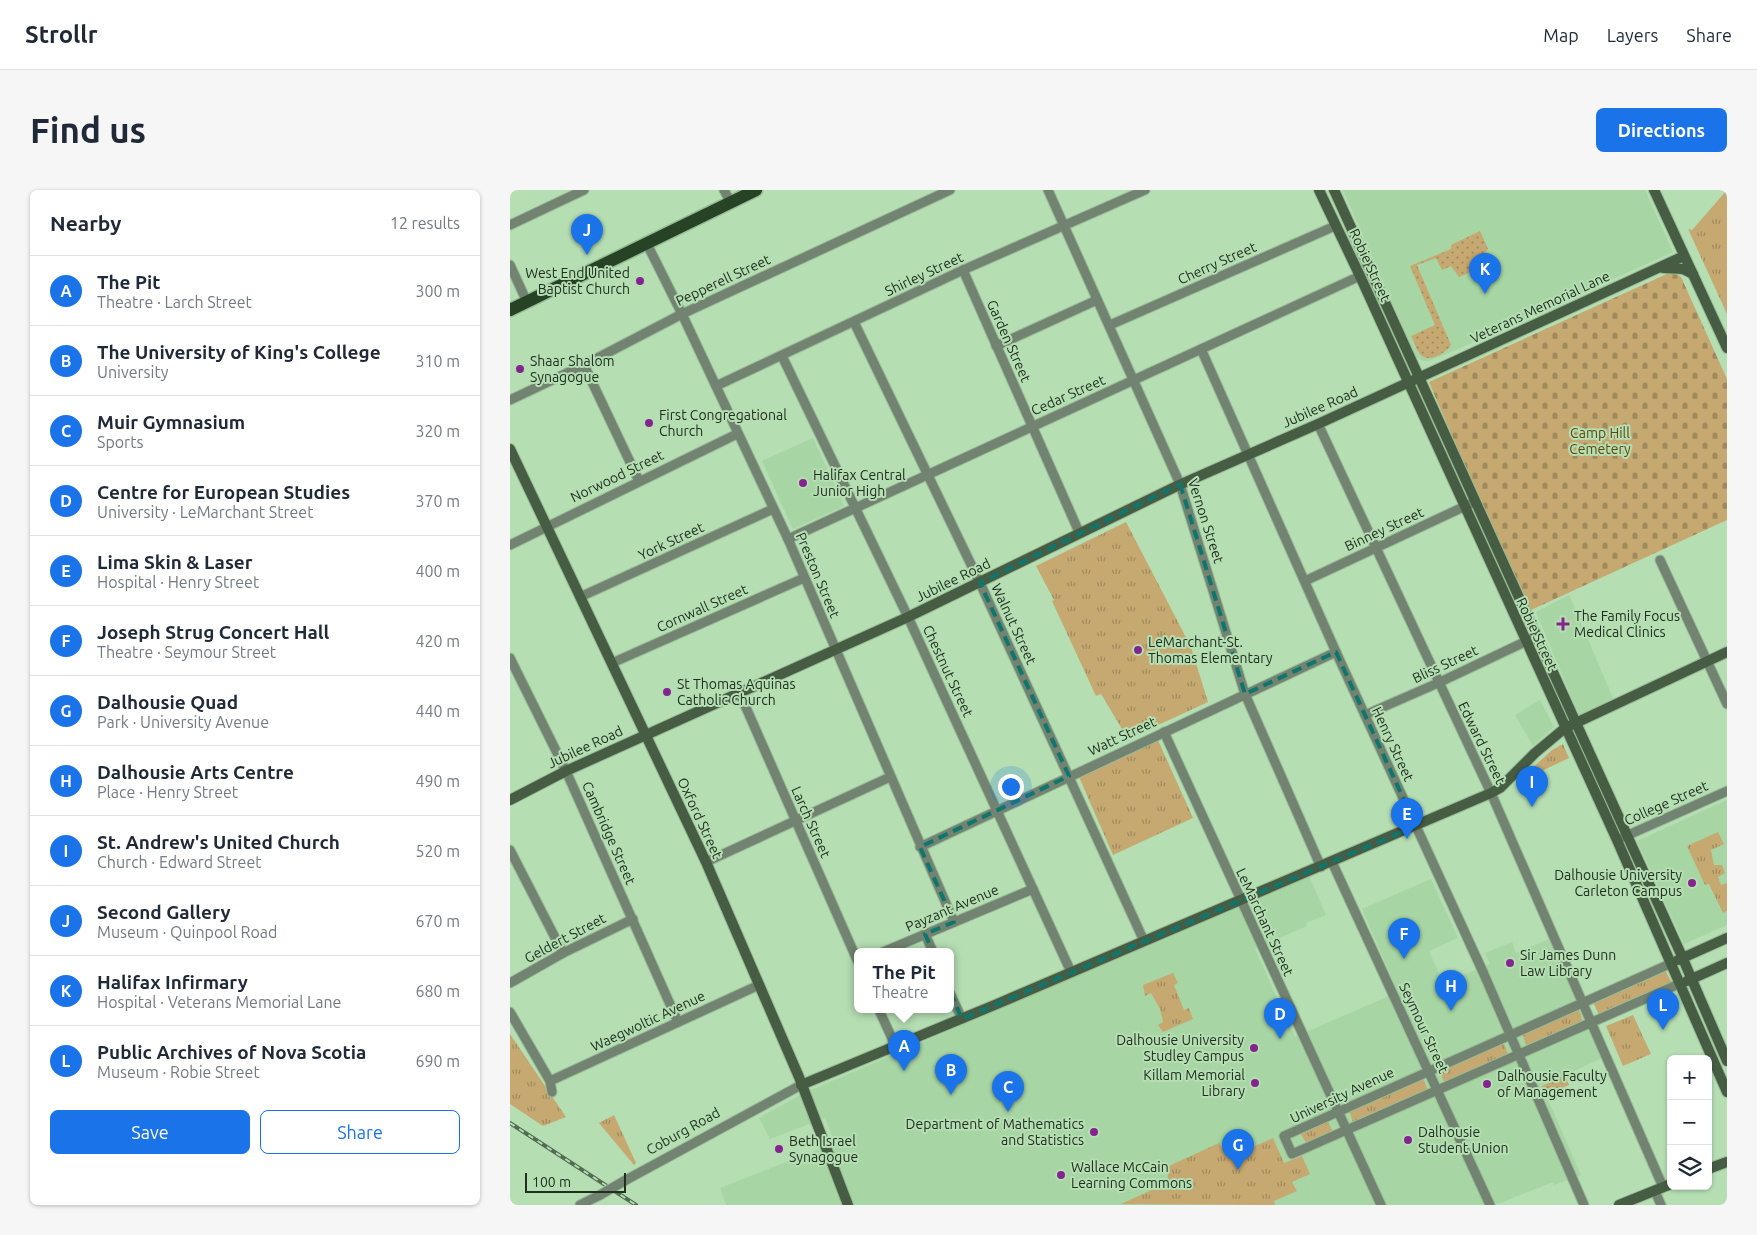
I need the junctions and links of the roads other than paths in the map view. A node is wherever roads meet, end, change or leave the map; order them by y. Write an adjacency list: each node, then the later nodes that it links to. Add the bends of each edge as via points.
1 (584, 190): 11 (street)
2 (724, 190): 10 (street)
3 (756, 190): 10 (main road)
4 (950, 190): 24 (street, Pepperell Street)
5 (1048, 190): 12 (street, Vernon Street)
6 (1145, 190): 12 (street, Shirley Street)
7 (1319, 190): 13 (main road, Robie Street)
8 (1334, 190): 31 (main road, Robie Street)
9 (1654, 190): 15 (main road)
10 (731, 203): 14 (main road)
11 (510, 225)
12 (1064, 226): 18 (street, Shirley Street); 21 (street, Vernon Street)
13 (1335, 226): 20 (main road, Robie Street); 26 (street, Cherry Street)
14 (647, 244): 22 (main road); 24 (street, Preston Street)
15 (1684, 256): 17 (main road, Veterans Memorial Lane); 19 (main road)
16 (510, 265): 22 (street)
17 (1659, 268): 19 (main road, via 1674,268); 33 (main road, Veterans Memorial Lane)
18 (963, 270): 25 (street, Shirley Street); 28 (street, Garden Street)
19 (1693, 274): 27 (main road)
20 (1360, 276): 29 (street, Cedar Street); 36 (main road, Robie Street)
21 (1097, 300): 26 (street, Vernon Street); 28 (street)
22 (527, 302): 23 (main road)
23 (510, 310)
24 (682, 314): 32 (street, Pepperell Street); 37 (street, Preston Street)
25 (854, 322): 30 (street, Shirley Street); 44 (street, Walnut Street)
26 (1110, 325): 35 (street, Vernon Street)
27 (1726, 344)
28 (996, 346): 40 (street, Garden Street)
29 (1201, 349): 35 (street, Cedar Street); 43 (street, Henry Street)
30 (782, 356): 37 (street, Shirley Street); 50 (street, Chestnut Street)
31 (1410, 357): 33 (main road, via 1422,368); 34 (main road, Robie Street)
32 (584, 365): 38 (street, Pepperell Street); 45 (street)
33 (1445, 366): 34 (main road, Veterans Memorial Lane)
34 (1418, 378): 36 (main road, Veterans Memorial Lane); 47 (main road, Robie Street)
35 (1135, 380): 40 (street, Cedar Street); 46 (street, Vernon Street)
36 (1408, 382): 39 (main road, Jubilee Road); 48 (main road, Robie Street)
37 (716, 386): 41 (street, Preston Street)
38 (510, 400)
39 (1318, 424): 43 (main road, Jubilee Road); 55 (street, Edward Street)
40 (1032, 426): 44 (street, Cedar Street); 52 (street, Garden Street)
41 (738, 434): 45 (street, Norwood Street); 49 (street, Preston Street)
42 (510, 449): 51 (main road, Oxford Street)
43 (1248, 453): 46 (main road, Jubilee Road); 58 (street, Henry Street)
44 (926, 475): 50 (street, Cedar Street); 59 (street, Walnut Street)
45 (638, 482): 51 (street, Norwood Street)
46 (1180, 484): 52 (main road, Jubilee Road); 72 (street, Vernon Street)
47 (1474, 502): 48 (street, Binney Street); 62 (main road, Robie Street)
48 (1464, 507): 55 (street, Binney Street); 63 (main road, Robie Street)
49 (773, 509): 53 (street, Preston Street); 60 (street, York Street)
50 (856, 509): 53 (street, Cedar Street); 61 (street, Chestnut Street)
51 (545, 526): 54 (street, Norwood Street); 60 (main road, Oxford Street)
52 (1079, 532): 59 (main road, Jubilee Road)
53 (788, 539): 57 (street, Preston Street)
54 (510, 545)
55 (1376, 548): 58 (street, Binney Street); 70 (street, Edward Street)
56 (1660, 560): 68 (street)
57 (804, 578): 64 (street, Preston Street); 69 (street, Cornwall Street)
58 (1305, 581): 65 (street, Henry Street)
59 (980, 583): 61 (main road, Jubilee Road); 80 (street, Walnut Street)
60 (580, 598): 69 (main road, Oxford Street)
61 (908, 617): 64 (main road, Jubilee Road); 84 (street, Chestnut Street)
62 (1536, 637): 63 (street, Bliss Street); 75 (main road, Robie Street)
63 (1525, 642): 70 (street, Bliss Street); 75 (main road, Robie Street)
64 (835, 651): 71 (main road, Jubilee Road); 79 (street, Preston Street)
65 (1336, 652): 72 (street, Watt Street); 74 (street, Henry Street)
66 (1727, 652): 68 (main road)
67 (510, 658): 78 (street, Cambridge Street)
68 (1707, 661): 73 (street); 75 (main road)
69 (612, 664): 77 (main road, Oxford Street)
70 (1438, 683): 74 (street, Bliss Street); 82 (street, Edward Street)
71 (740, 694): 77 (main road, Jubilee Road); 85 (street, Larch Street)
72 (1245, 694): 76 (street, Watt Street); 93 (street, Vernon Street)
73 (1727, 704)
74 (1365, 715): 86 (street, Henry Street)
75 (1570, 725): 82 (main road); 87 (main road, Robie Street); 88 (main road, Robie Street)
76 (1164, 732): 80 (street, Watt Street); 95 (street, LeMarchant Street)
77 (646, 736): 78 (main road, Jubilee Road); 91 (main road, Oxford Street)
78 (566, 771): 83 (main road, Jubilee Road); 96 (street, Cambridge Street)
79 (890, 776): 85 (street); 89 (street, Preston Street)
80 (1069, 776): 84 (street, Watt Street); 100 (street, Walnut Street)
81 (1727, 791): 87 (street, College Street)
82 (1491, 793): 86 (main road); 114 (street, Edward Street)
83 (510, 800)
84 (997, 810): 89 (street, Watt Street); 94 (street, Chestnut Street)
85 (796, 822): 91 (street); 104 (street, Larch Street)
86 (1416, 826): 92 (main road); 120 (street, Henry Street)
87 (1627, 836): 88 (street, College Street); 105 (main road, Robie Street)
88 (1617, 840): 106 (main road, Robie Street)
89 (920, 847): 97 (street, Preston Street)
90 (510, 850): 103 (street)
91 (706, 862): 112 (main road, Oxford Street)
92 (1332, 862): 93 (main road); 124 (street, Seymour Street)
93 (1321, 867): 95 (main road)
94 (1033, 888): 97 (street, Payzant Avenue); 108 (street, Chestnut Street)
95 (1240, 900): 100 (main road); 130 (street, LeMarchant Street)
96 (633, 919): 103 (street, Geldert Street); 118 (street, Cambridge Street)
97 (954, 922): 98 (street, Payzant Avenue)
98 (925, 934): 101 (street, Payzant Avenue); 102 (street)
99 (1727, 938): 105 (main road, University Avenue)
100 (1144, 941): 108 (main road)
101 (892, 948)
102 (931, 948)
103 (562, 953): 110 (street, Geldert Street)
104 (854, 953)
105 (1683, 958): 106 (main road, University Avenue); 109 (main road, Robie Street)
106 (1672, 963): 111 (main road, Robie Street); 114 (street, University Avenue)
107 (1727, 963): 109 (main road, University Avenue)
108 (1071, 972): 117 (main road)
109 (1691, 978): 111 (main road, University Avenue); 123 (main road, Robie Street)
110 (510, 983)
111 (1681, 983): 119 (street, University Avenue); 129 (main road, Robie Street)
112 (759, 985): 118 (street, Waegwoltic Avenue); 126 (main road, Oxford Street)
113 (954, 1001): 117 (street)
114 (1584, 1002): 119 (street, Edward Street); 120 (street, University Avenue)
115 (510, 1012): 125 (street)
116 (880, 1013): 121 (street)
117 (962, 1019): 121 (main road)
118 (678, 1022): 125 (street, Waegwoltic Avenue)
119 (1593, 1022): 122 (street, University Avenue); 134 (street, Edward Street)
120 (1510, 1034): 122 (street, Henry Street); 124 (street, University Avenue)
121 (896, 1047): 126 (main road)
122 (1519, 1054): 127 (street, University Avenue); 141 (street, Henry Street)
123 (1727, 1062)
124 (1429, 1070): 127 (street, Seymour Street); 130 (street, University Avenue)
125 (550, 1081): 128 (street)
126 (801, 1085): 135 (street, Coburg Road, bridge); 138 (main road, Oxford Street)
127 (1438, 1090): 131 (street, University Avenue); 140 (street, Seymour Street)
128 (552, 1092)
129 (1727, 1092)
130 (1338, 1111): 131 (street, LeMarchant Street); 131 (street, University Avenue, via 1284,1136 1292,1154)
131 (1347, 1130): 139 (street, LeMarchant Street)
132 (1727, 1162): 133 (main road)
133 (1712, 1168)
134 (1663, 1187): 142 (main road); 143 (street, Edward Street)
135 (599, 1195): 136 (street, Coburg Road); 137 (street)
136 (580, 1205)
137 (604, 1205)
138 (848, 1205)
139 (1381, 1205)
140 (1490, 1205)
141 (1584, 1205)
142 (1618, 1205)
143 (1661, 1205)

